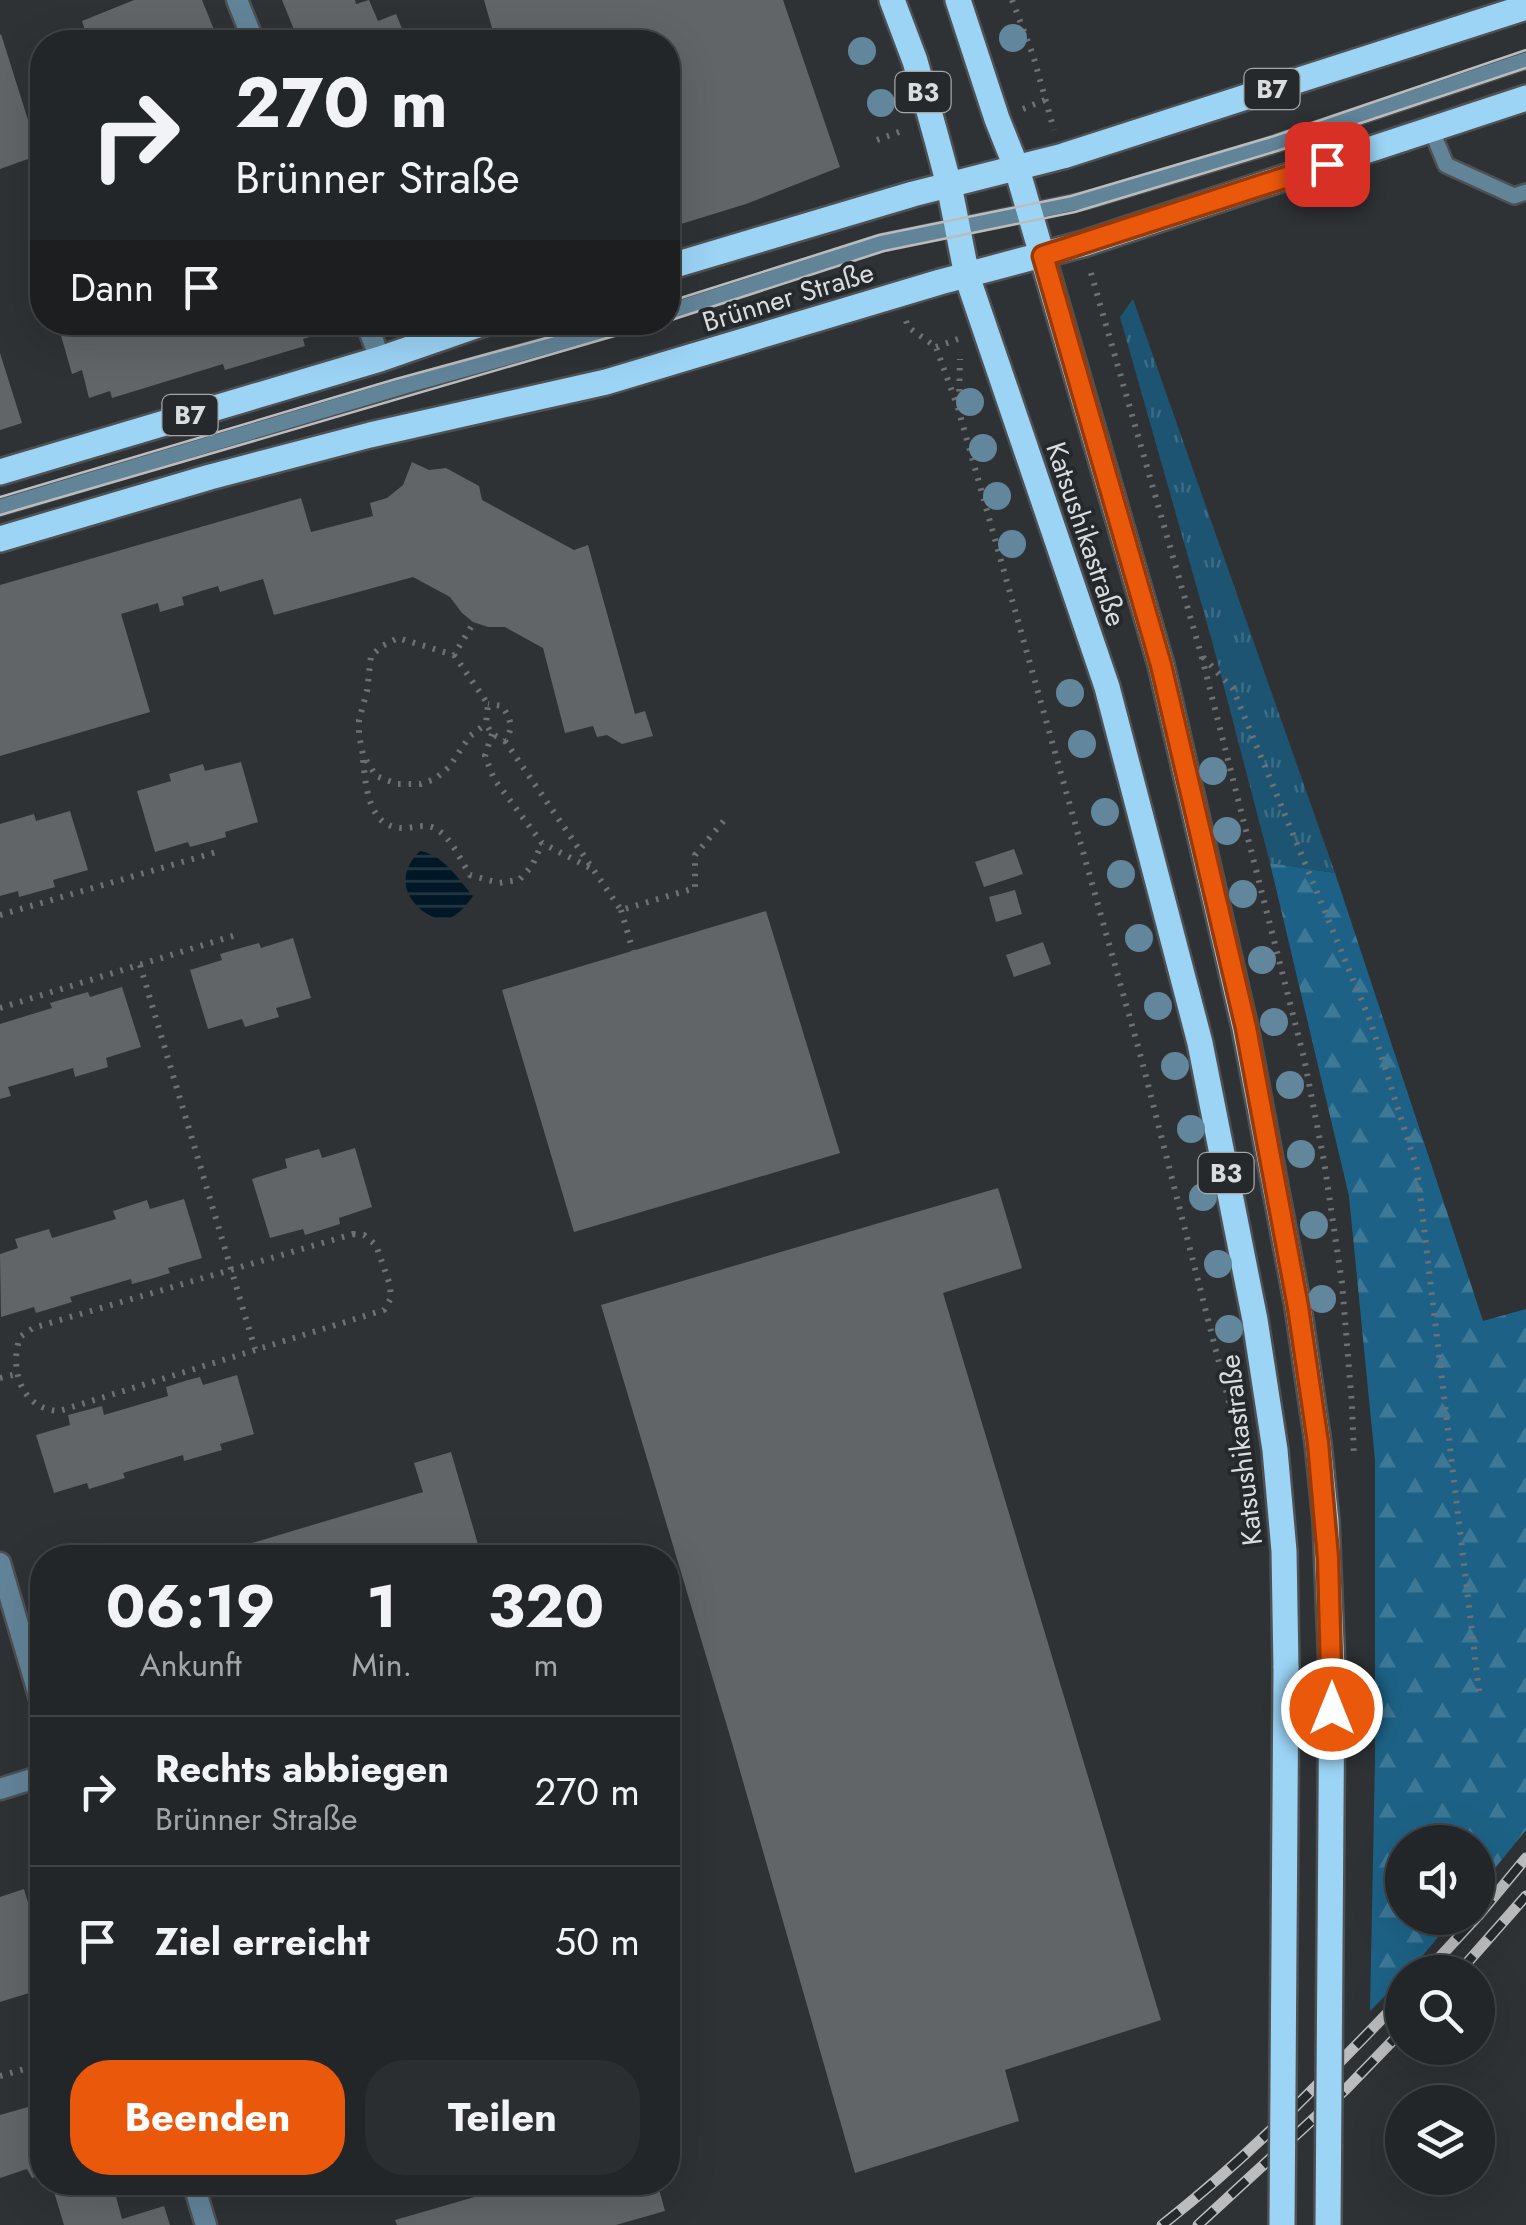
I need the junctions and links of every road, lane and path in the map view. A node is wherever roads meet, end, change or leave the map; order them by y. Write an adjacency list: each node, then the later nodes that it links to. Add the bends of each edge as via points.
1 (237, 0): 6 (street)
2 (892, 0): 12 (main road, Katsushikastraße / B3)
3 (958, 0): 11 (main road, Katsushikastraße / B3)
4 (1012, 0): 9 (path)
5 (1526, 7): 11 (main road, B7)
6 (249, 30)
7 (1526, 60): 14 (lane, via 1266,147)
8 (1526, 98): 10 (main road, Brünner Straße / B7)
9 (1045, 100)
10 (1431, 129): 13 (lane, via 1446,166 1514,196); 16 (main road, Brünner Straße / B7)
11 (1017, 169): 12 (main road, B7); 14 (main road, Katsushikastraße / B3)
12 (948, 185): 15 (main road, Katsushikastraße / B3); 17 (main road, B7)
13 (1526, 192)
14 (1029, 214): 15 (lane); 16 (main road, Katsushikastraße / B3)
15 (957, 226): 18 (main road, Katsushikastraße / B3); 19 (lane, via 881,243)
16 (1043, 256): 18 (main road, Brünner Straße / B7); 30 (main road, Katsushikastraße / B3)
17 (680, 264)
18 (967, 276): 27 (main road, Brünner Straße / B7, via 606,382 370,435); 60 (main road, Katsushikastraße / B3, bridge, via 1106,687 1200,1043 1255,1320 1284,1551)
19 (680, 308)
20 (371, 335): 23 (street)
21 (449, 335): 23 (main road, B7)
22 (586, 335): 26 (lane)
23 (380, 359): 25 (main road, B7)
24 (958, 408): 50 (path, via 1142,1061)
25 (0, 472)
26 (0, 506)
27 (0, 539)
28 (471, 627): 29 (path)
29 (454, 655): 31 (path); 35 (path, via 398,638 372,656 359,720)
30 (1161, 665): 53 (path, via 1201,654 1233,689 1371,1024 1417,1169); 61 (main road, Katsushikastraße / B3, bridge, via 1246,1028 1318,1443 1332,1669)
31 (488, 704): 32 (path); 34 (path, via 502,706 510,718)
32 (486, 724): 33 (path); 35 (path, via 449,767 421,784 376,776)
33 (492, 734): 34 (path); 37 (path, via 485,756 494,778)
34 (505, 742): 39 (path)
35 (363, 756): 37 (path, via 374,811 388,825 437,829 470,875 499,883 520,880)
36 (727, 817): 40 (path, via 695,855 695,888)
37 (542, 843): 39 (path)
38 (220, 851): 41 (path)
39 (595, 871): 40 (path)
40 (621, 910): 43 (path)
41 (0, 915)
42 (239, 934): 44 (path)
43 (633, 951)
44 (140, 965): 45 (path); 46 (path)
45 (0, 1008)
46 (231, 1269): 47 (path); 47 (path, via 353,1234 376,1245 390,1285 384,1310); 48 (path, via 32,1328 20,1337)
47 (255, 1349): 48 (path, via 59,1410 33,1402)
48 (17, 1374): 49 (path)
49 (0, 1378)
50 (1242, 1451)
51 (0, 1564): 52 (street)
52 (30, 1665)
53 (1479, 1691)
54 (30, 1780): 55 (street)
55 (0, 1789)
56 (30, 2067): 57 (path)
57 (0, 2076)
58 (196, 2195): 59 (street)
59 (206, 2225)
60 (1282, 2225)
61 (1328, 2225)

